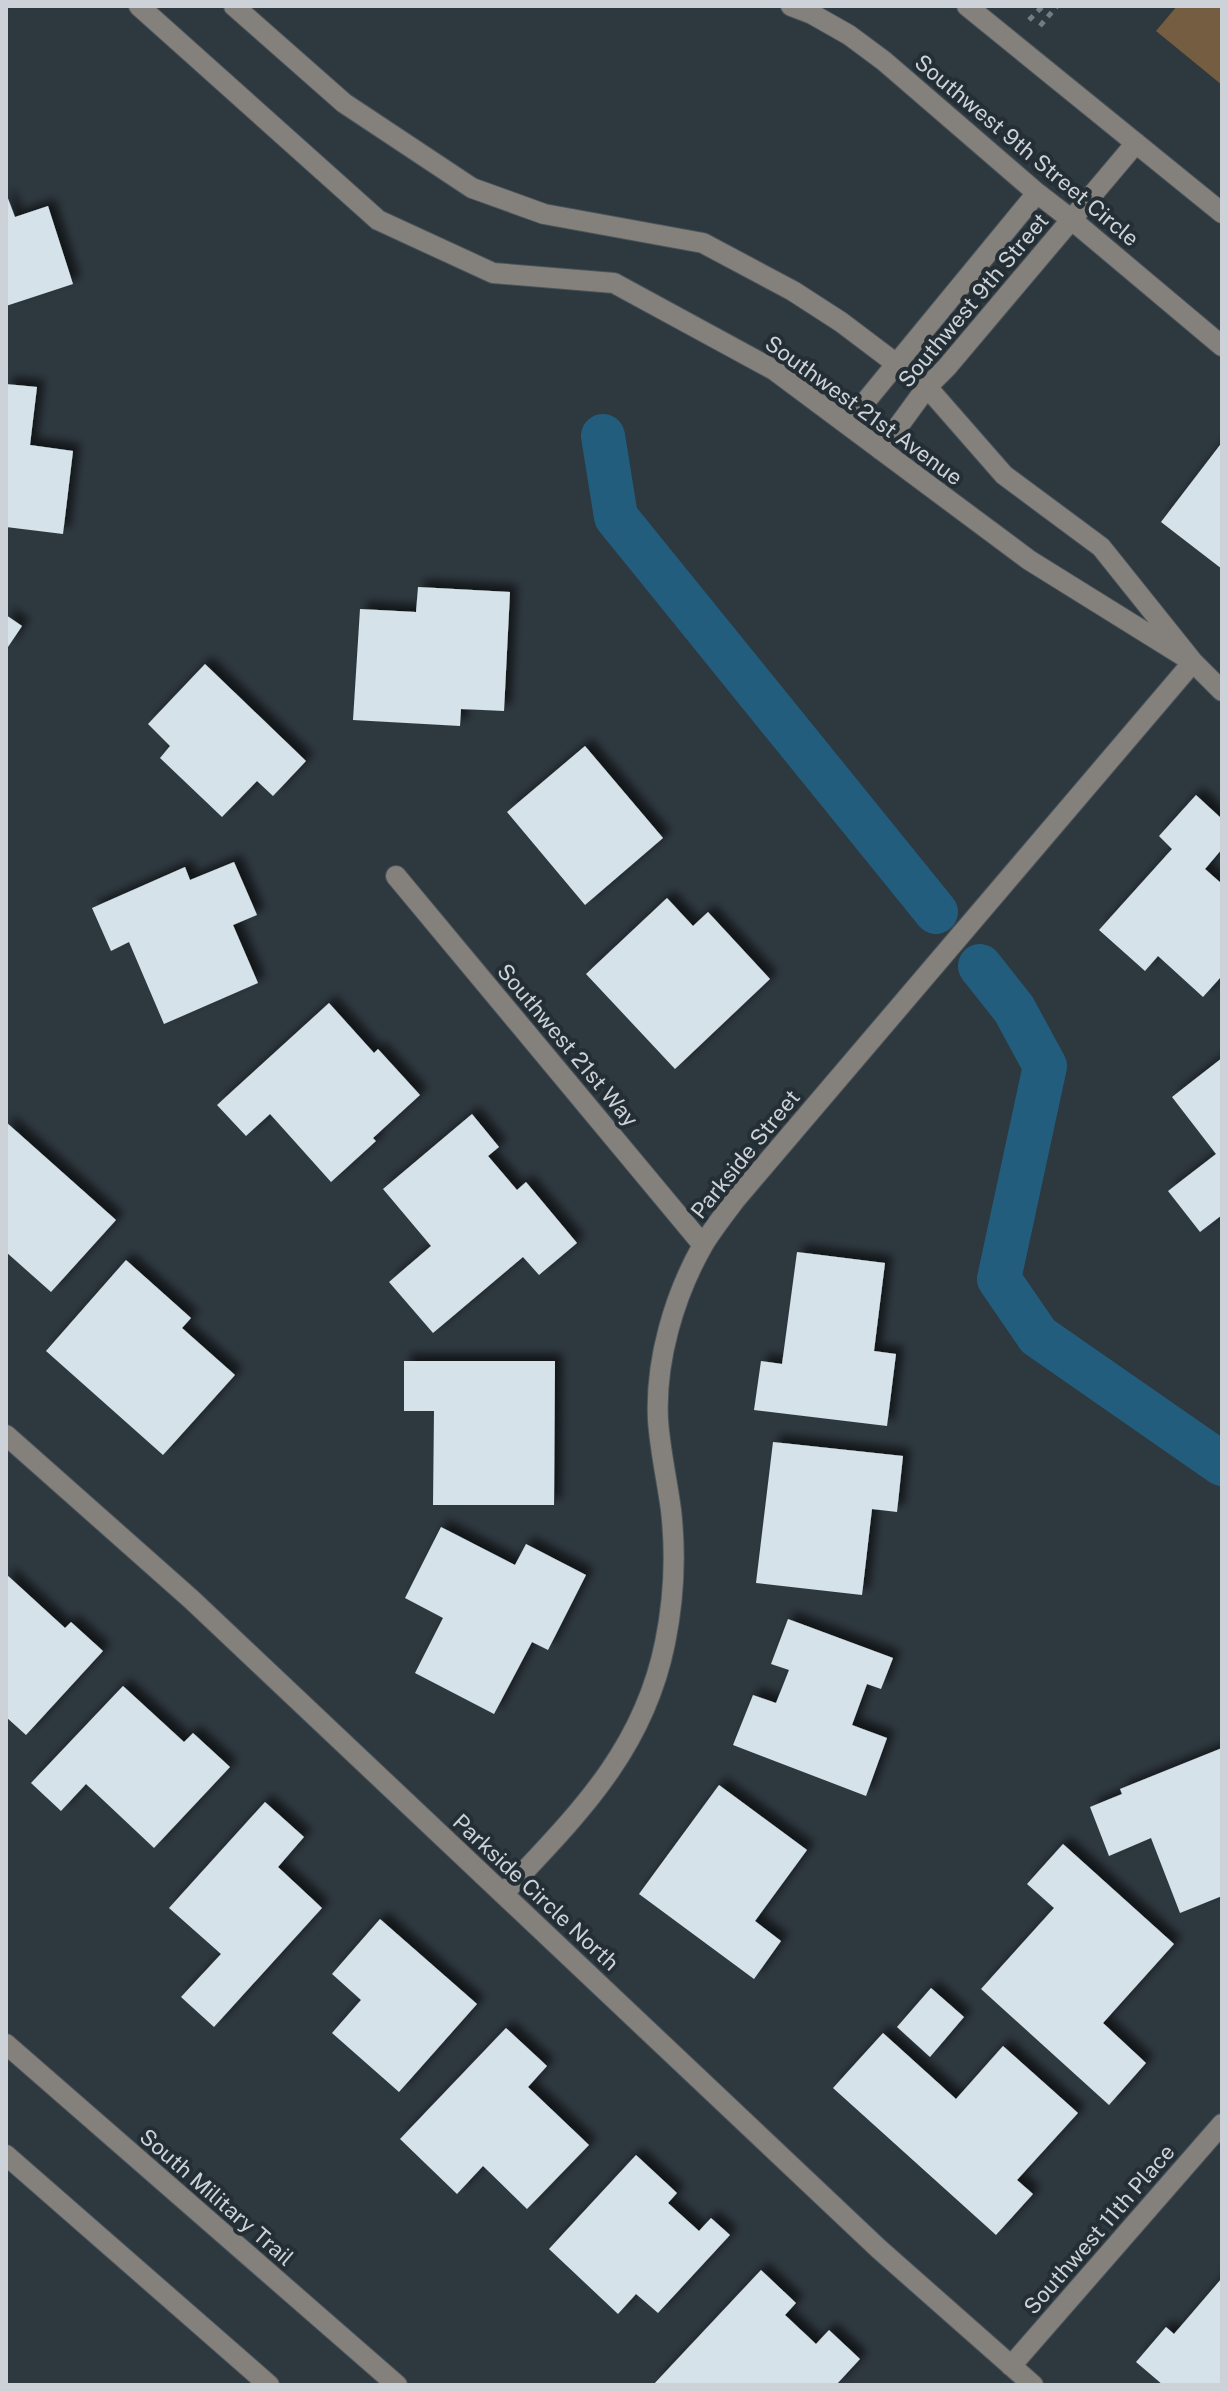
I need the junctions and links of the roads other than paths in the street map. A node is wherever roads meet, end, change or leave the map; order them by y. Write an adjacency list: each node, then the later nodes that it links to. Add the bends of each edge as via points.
1 (139, 6): 13 (street, Southwest 21st Avenue, via 378,220 493,273 614,283 774,370)
2 (234, 6): 11 (street, Southwest 21st Avenue, via 344,103 472,188 544,214 703,243 793,291)
3 (791, 6): 5 (street, Southwest 9th Street Circle)
4 (967, 6): 6 (street)
5 (815, 10): 7 (street, Southwest 9th Street Circle, via 884,61)
6 (1136, 143): 8 (street); 9 (street, Southwest 9th Street)
7 (1037, 193): 9 (street, Southwest 9th Street Circle); 11 (street, Southwest 9th Street)
8 (1222, 213)
9 (1072, 220): 10 (street, Southwest 9th Street Circle); 12 (street, Southwest 9th Street)
10 (1222, 346)
11 (895, 365): 12 (street, Southwest 21st Avenue); 13 (street, Southwest 9th Street)
12 (927, 387): 14 (street, Southwest 9th Street); 15 (street, Southwest 21st Avenue, via 1004,475 1101,547)
13 (847, 424): 14 (street, Southwest 21st Avenue)
14 (881, 450): 15 (street, Southwest 21st Avenue, via 1033,563)
15 (1193, 662): 16 (street, Southwest 21st Avenue); 18 (street, Parkside Street, via 735,1200)
16 (1222, 691)
17 (396, 876): 18 (street, Southwest 21st Way)
18 (703, 1245): 20 (street, Parkside Street, via 681,1292 661,1373 658,1416 674,1553 673,1599 652,1689 611,1771)
19 (6, 1435): 20 (street, Parkside Circle North, via 191,1599)
20 (503, 1894): 24 (street, Parkside Circle North, via 879,2249)
21 (6, 2044): 26 (street, South Military Trail)
22 (1222, 2124): 24 (street, Southwest 11th Place)
23 (6, 2155): 25 (street)
24 (1011, 2366): 27 (street, Parkside Circle North)
25 (269, 2385)
26 (397, 2385)
27 (1033, 2385)

